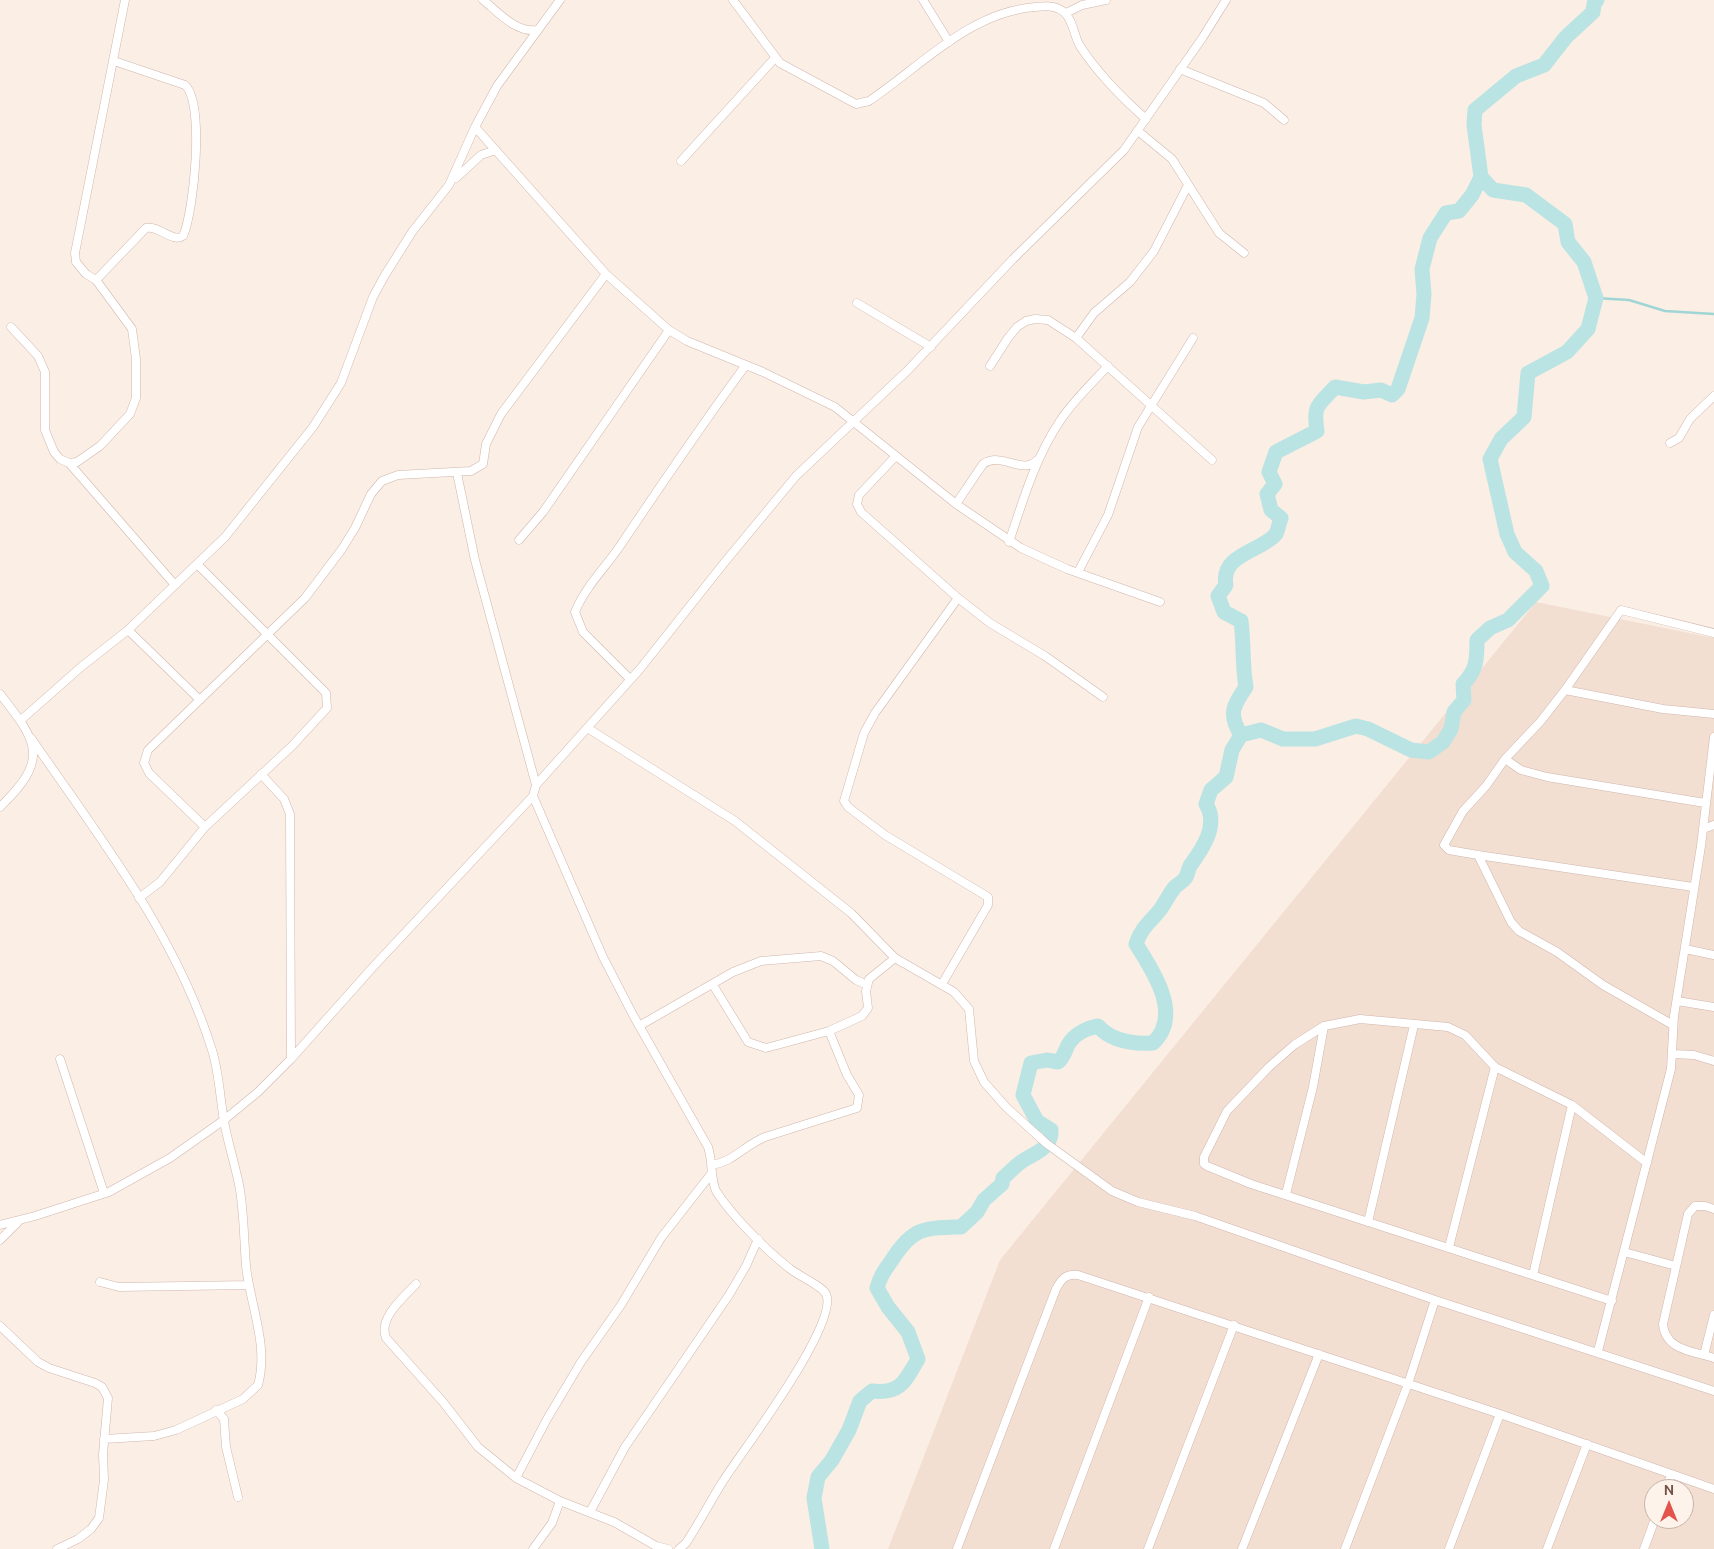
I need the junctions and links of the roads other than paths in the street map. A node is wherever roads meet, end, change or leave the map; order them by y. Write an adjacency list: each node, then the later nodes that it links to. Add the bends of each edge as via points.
1 (125, 0): 13 (street)
2 (483, 0): 10 (street, via 511,23 523,29)
3 (560, 0): 10 (street)
4 (733, 0): 12 (street)
5 (923, 0): 11 (street)
6 (1072, 0): 9 (street)
7 (1106, 0): 9 (street)
8 (1226, 0): 14 (street)
9 (1068, 11): 11 (street, via 1048,6 1012,9); 15 (street, via 1080,45 1090,60)
10 (537, 30): 17 (street, via 497,86)
11 (949, 42): 12 (street, via 861,104 786,68)
12 (774, 58): 20 (street)
13 (114, 60): 25 (street, via 76,243 76,262); 25 (street, via 190,89 196,123 196,162 183,236 175,238 152,227 146,228)
14 (1180, 69): 15 (street); 16 (street, via 1264,103)
15 (1146, 119): 18 (street)
16 (1284, 120)
17 (475, 127): 19 (street); 21 (street)
18 (1138, 131): 22 (street, via 1169,155); 31 (street, via 1124,150 1013,259)
19 (496, 150): 21 (street, via 481,156); 24 (street)
20 (681, 161)
21 (449, 185): 47 (street, via 412,232 385,275 373,297 341,383 328,405 225,538)
22 (1188, 185): 23 (street, via 1219,233); 29 (street, via 1154,252 1130,282 1094,313)
23 (1244, 253)
24 (606, 274): 28 (street); 43 (street, via 501,414 486,444 483,464 471,471)
25 (96, 280): 42 (street, via 132,330 136,398 130,414 110,436 77,462)
26 (857, 303): 31 (street)
27 (11, 327): 42 (street, via 38,356 45,372 45,430 54,452)
28 (669, 330): 32 (street, via 687,341); 45 (street, via 548,504)
29 (1076, 338): 33 (street, via 1048,320 1026,321 1008,338); 34 (street)
30 (1193, 338): 36 (street)
31 (931, 347): 37 (street)
32 (746, 365): 37 (street, via 835,407); 55 (street, via 672,466 581,598 575,612 583,632)
33 (990, 366)
34 (1108, 366): 36 (street); 40 (street, via 1060,420)
35 (1714, 396): 38 (street, via 1690,419 1679,438)
36 (1152, 405): 41 (street); 48 (street, via 1138,427 1108,515)
37 (852, 423): 39 (street); 55 (street, via 782,492)
38 (1670, 442)
39 (895, 457): 44 (street); 50 (street, via 859,495 858,508)
40 (1040, 457): 44 (street, via 1026,467 997,458 990,460 983,464); 46 (street)
41 (1212, 460)
42 (69, 463): 49 (street)
43 (457, 473): 53 (street, via 398,475 382,481 342,549 310,591); 67 (street, via 474,560)
44 (956, 504): 46 (street)
45 (519, 540)
46 (1010, 542): 48 (street)
47 (197, 564): 49 (street); 53 (street)
48 (1078, 572): 51 (street)
49 (175, 585): 52 (street)
50 (958, 598): 58 (street, via 990,623 1045,656); 80 (street, via 875,713 864,733 844,801 885,834 988,897 988,905)
51 (1160, 602)
52 (128, 630): 59 (street); 61 (street)
53 (268, 633): 59 (street); 66 (street, via 326,693 328,700 323,714)
54 (1714, 633): 56 (street, via 1621,610)
55 (630, 679): 62 (street)
56 (1565, 690): 60 (street, via 1663,709); 65 (street)
57 (0, 694): 61 (street)
58 (1103, 697)
59 (200, 700): 72 (street, via 148,750 144,763 160,786)
60 (1714, 714)
61 (21, 720): 63 (street)
62 (589, 729): 67 (street); 79 (street, via 735,821 852,913)
63 (31, 738): 70 (street, via 34,759 31,768); 76 (street, via 121,866)
64 (1714, 738): 69 (street)
65 (1505, 758): 69 (street, via 1521,770 1547,776); 74 (street, via 1445,841 1444,845 1449,850)
66 (262, 774): 72 (street); 92 (street, via 284,799 290,814)
67 (536, 785): 68 (street)
68 (533, 796): 87 (street, via 577,902); 92 (street)
69 (1705, 803): 73 (street)
70 (0, 807)
71 (1714, 825): 73 (street)
72 (204, 828): 76 (street, via 160,882)
73 (1703, 829): 75 (street)
74 (1478, 855): 75 (street); 86 (street, via 1511,922 1519,930 1603,985)
75 (1694, 887): 77 (street)
76 (139, 898): 96 (street, via 180,970 198,1010 213,1052)
77 (1685, 949): 78 (street); 83 (street)
78 (1714, 955)
79 (895, 958): 80 (street); 82 (street, via 873,974)
80 (942, 984): 116 (street, via 963,1000 969,1009 974,1061 984,1082 1047,1144 1112,1190 1138,1202 1195,1216)
81 (713, 985): 82 (street, via 760,961 813,955 827,958); 87 (street); 89 (street, via 748,1042 756,1046 766,1048)
82 (867, 985): 89 (street, via 868,1002 862,1016)
83 (1677, 1001): 84 (street); 86 (street)
84 (1714, 1008)
85 (1414, 1025): 88 (street, via 1360,1019); 94 (street, via 1448,1027 1459,1031); 104 (street)
86 (1673, 1025): 90 (street)
87 (639, 1026): 98 (street, via 708,1147)
88 (1324, 1026): 101 (street, via 1313,1087); 101 (street, via 1294,1045 1227,1111 1204,1157 1207,1166)
89 (829, 1031): 98 (street, via 860,1096 856,1108 765,1137 729,1160)
90 (1673, 1054): 93 (street, via 1694,1055); 97 (street)
91 (60, 1059): 100 (street)
92 (291, 1059): 96 (street)
93 (1714, 1061)
94 (1495, 1067): 95 (street); 108 (street)
95 (1572, 1105): 97 (street); 111 (street)
96 (224, 1120): 100 (street, via 170,1158); 114 (street, via 241,1195)
97 (1647, 1163): 109 (street)
98 (712, 1165): 99 (street)
99 (712, 1174): 106 (street, via 720,1199); 132 (street, via 662,1238 621,1305 580,1362)
100 (104, 1193): 103 (street)
101 (1286, 1194): 104 (street)
102 (1714, 1209): 110 (street, via 1695,1206 1688,1214)
103 (20, 1220): 105 (street); 107 (street)
104 (1368, 1222): 108 (street)
105 (0, 1225)
106 (758, 1239): 137 (street, via 746,1266 625,1448); 142 (street, via 790,1270 823,1291 828,1303 813,1345 686,1544)
107 (0, 1240)
108 (1449, 1247): 111 (street)
109 (1624, 1252): 110 (street); 117 (street)
110 (1676, 1266): 123 (street, via 1663,1324 1664,1335 1672,1344)
111 (1533, 1275): 117 (street)
112 (100, 1282): 114 (street, via 118,1287)
113 (416, 1284): 132 (street, via 387,1318 384,1326 386,1338 478,1447)
114 (250, 1285): 127 (street, via 257,1318 261,1376 258,1385 243,1399)
115 (1149, 1297): 119 (street); 143 (street, via 1078,1275 1070,1274 1060,1282); 144 (street)
116 (1435, 1300): 121 (street); 125 (street)
117 (1612, 1301): 121 (street)
118 (1714, 1315): 123 (street)
119 (1234, 1325): 122 (street); 145 (street)
120 (0, 1326): 129 (street, via 38,1362 102,1387 108,1398)
121 (1598, 1352): 126 (street)
122 (1319, 1354): 125 (street); 146 (street)
123 (1704, 1355): 124 (street)
124 (1714, 1358)
125 (1408, 1384): 128 (street); 147 (street)
126 (1714, 1391)
127 (216, 1410): 129 (street, via 169,1433); 135 (street, via 224,1419 226,1447)
128 (1500, 1414): 130 (street); 148 (street)
129 (104, 1439): 139 (street, via 104,1480 96,1524 78,1539)
130 (1587, 1444): 131 (street); 149 (street)
131 (1672, 1475): 133 (street); 134 (street)
132 (516, 1478): 136 (street)
133 (1670, 1479)
134 (1714, 1489)
135 (238, 1497)
136 (560, 1501): 137 (street); 140 (street, via 552,1522)
137 (590, 1512): 141 (street)
138 (1652, 1529): 150 (street)
139 (58, 1549)
140 (533, 1549)
141 (668, 1549)
142 (679, 1549)
143 (957, 1549)
144 (1054, 1549)
145 (1148, 1549)
146 (1242, 1549)
147 (1345, 1549)
148 (1449, 1549)
149 (1547, 1549)
150 (1644, 1549)

